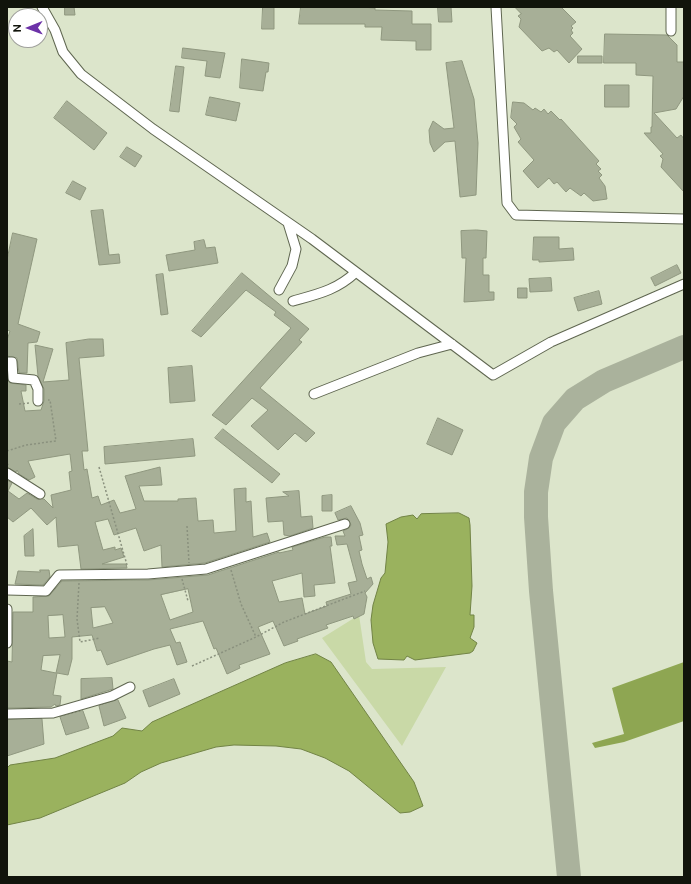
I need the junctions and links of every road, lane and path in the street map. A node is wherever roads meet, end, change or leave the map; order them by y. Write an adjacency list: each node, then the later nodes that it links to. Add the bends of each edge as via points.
1 (42, 7): 6 (street, via 55,30 63,52 81,74 153,129)
2 (496, 7): 5 (street, via 506,202 516,215)
3 (671, 7): 4 (street)
4 (671, 31)
5 (684, 219)
6 (288, 223): 7 (street); 9 (street, via 296,249 292,266)
7 (356, 272): 10 (street, via 344,284 324,293); 11 (street)
8 (684, 284): 11 (street, via 551,342 493,376)
9 (279, 290)
10 (293, 301)
11 (452, 344): 13 (street, via 418,353)
12 (7, 362): 14 (street, via 12,362 13,378 34,380 38,389)
13 (314, 394)
14 (38, 401): 15 (path); 16 (path, via 50,400 56,441 26,445)
15 (19, 404)
16 (7, 451)
17 (99, 467): 24 (path)
18 (7, 473): 19 (street)
19 (40, 494)
20 (345, 524): 22 (street)
21 (187, 526): 23 (path)
22 (228, 562): 23 (street, via 206,569); 30 (path, via 241,604)
23 (185, 571): 24 (street); 28 (path)
24 (130, 574): 25 (street)
25 (80, 575): 26 (street, via 59,575 46,590); 31 (path, via 77,619 80,642)
26 (7, 590)
27 (365, 590): 30 (path, via 284,622)
28 (188, 601)
29 (7, 609): 32 (street)
30 (256, 637): 33 (path)
31 (100, 638)
32 (7, 643)
33 (192, 666)
34 (130, 688): 35 (street, via 112,696 53,713)
35 (7, 714)

